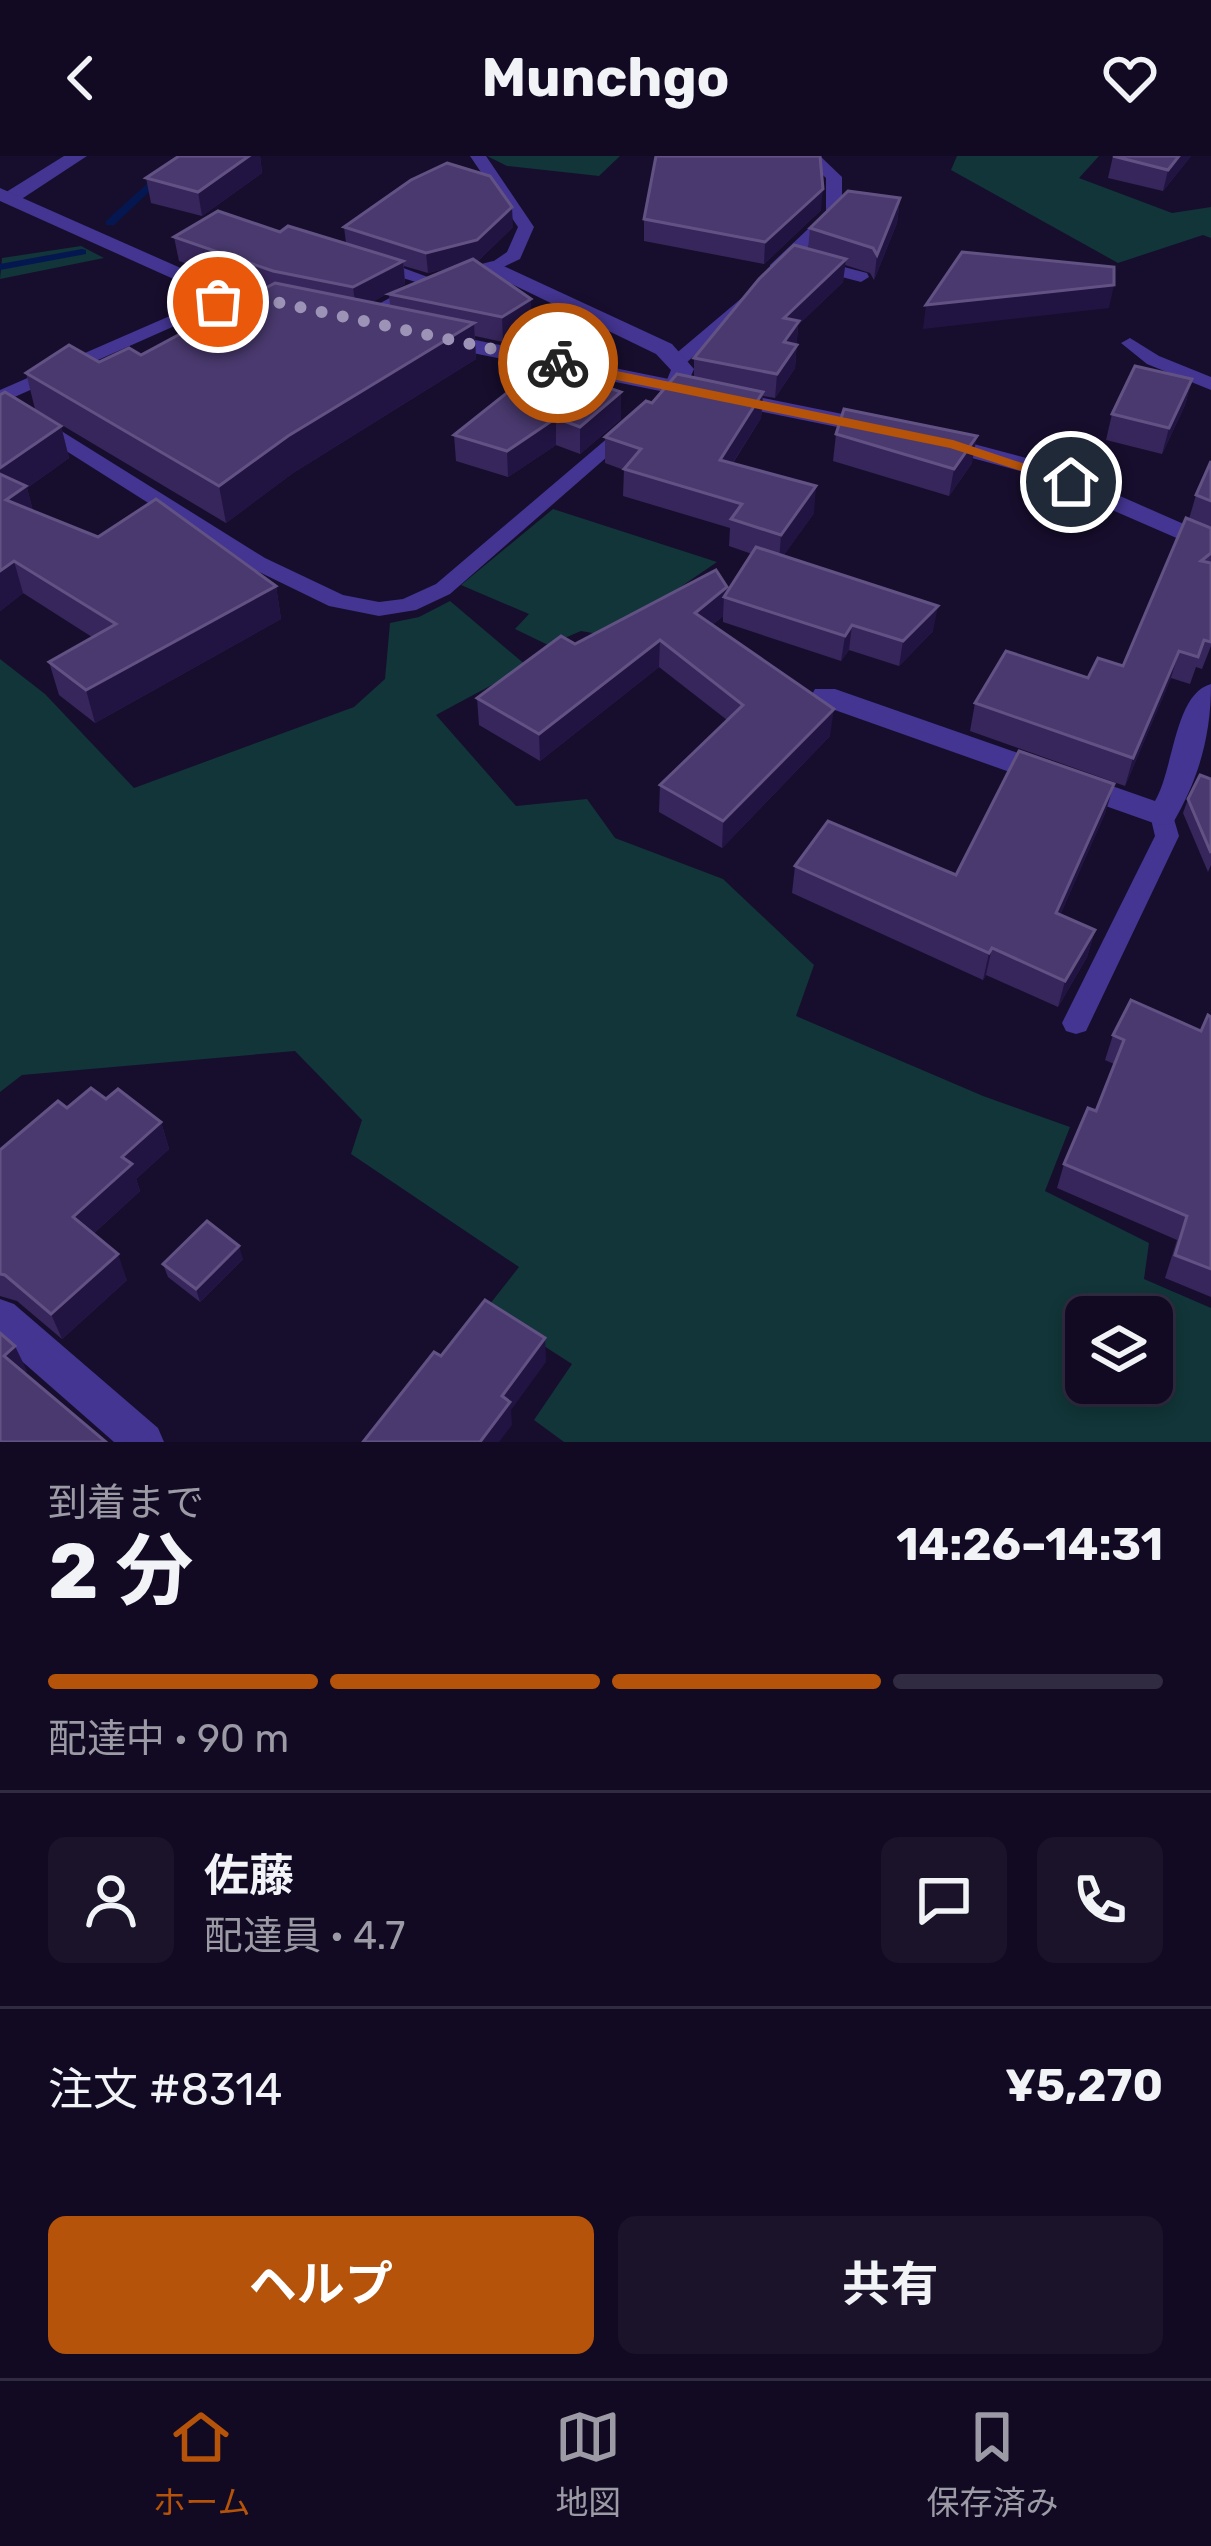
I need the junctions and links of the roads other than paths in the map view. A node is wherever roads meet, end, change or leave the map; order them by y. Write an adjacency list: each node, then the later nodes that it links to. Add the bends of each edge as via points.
1 (77, 156): 4 (street)
2 (478, 156): 7 (lane, via 526,226 514,255)
3 (811, 156): 5 (lane, via 827,167 838,196 834,213)
4 (5, 196): 10 (street)
5 (788, 257): 8 (lane); 13 (lane)
6 (357, 259): 9 (lane)
7 (493, 267): 9 (street); 13 (street)
8 (861, 277)
9 (435, 283): 11 (street)
10 (234, 293): 11 (street); 16 (lane)
11 (332, 318): 15 (street)
12 (1130, 343): 14 (lane)
13 (679, 360): 15 (street, via 683,378)
14 (1211, 384)
15 (668, 395): 18 (street, via 998,456)
16 (0, 399): 17 (lane, via 258,563 337,602 379,609 443,589)
17 (641, 419)
18 (1211, 545)
19 (1211, 692): 21 (street, via 1198,705 1184,778)
20 (826, 696): 21 (street)
21 (1162, 815): 22 (lane, via 1167,836)
22 (1076, 1023)
23 (0, 1317): 24 (street)
24 (144, 1442)

